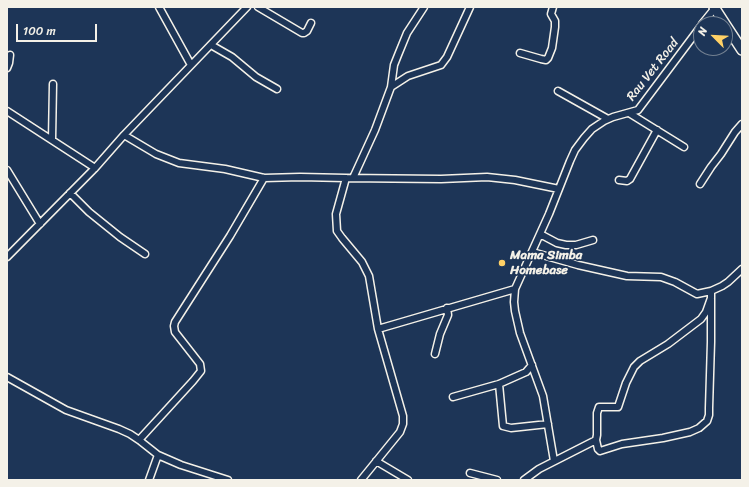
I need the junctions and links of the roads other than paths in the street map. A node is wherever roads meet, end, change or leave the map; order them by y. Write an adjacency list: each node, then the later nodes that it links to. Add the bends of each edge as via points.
1 (159, 7): 17 (street)
2 (248, 7): 13 (street)
3 (258, 7): 10 (street, via 302,33 307,31)
4 (424, 7): 20 (street, via 407,33 398,54)
5 (470, 7): 20 (street, via 447,57 441,64 408,76)
6 (553, 7): 15 (street, via 550,14 555,21 555,27 548,58 546,60)
7 (714, 7): 8 (street, Rau Vet Road); 9 (street)
8 (708, 16)
9 (720, 16)
10 (311, 23)
11 (733, 36): 14 (street)
12 (693, 37): 24 (street, Rau Vet Road, via 638,110)
13 (211, 45): 17 (street); 21 (street)
14 (742, 50)
15 (520, 53)
16 (10, 56): 18 (street)
17 (191, 65): 28 (street)
18 (7, 68)
19 (53, 84): 29 (street)
20 (391, 87): 35 (street)
21 (277, 89)
22 (558, 90): 25 (street)
23 (7, 111): 29 (street)
24 (629, 113): 25 (street, Rau Vet Road); 27 (street)
25 (608, 119): 38 (street, Rau Vet Road, via 592,129 584,138 570,160)
26 (742, 124): 37 (street)
27 (657, 130): 30 (street); 36 (street, via 629,181)
28 (124, 135): 31 (street); 33 (street, via 156,154 179,163 225,169)
29 (52, 140): 31 (street)
30 (684, 147)
31 (95, 168): 39 (street)
32 (7, 170): 40 (street)
33 (264, 178): 34 (street); 58 (street, via 175,322 175,332 200,364 201,370)
34 (346, 178): 35 (street); 51 (street, via 336,214 337,231 369,276)
35 (353, 178): 38 (street, via 501,178)
36 (619, 180)
37 (700, 184)
38 (559, 189): 41 (street, Rau Vet Road)
39 (70, 193): 40 (street); 44 (street, via 89,212)
40 (40, 224): 45 (street)
41 (540, 234): 42 (street, via 566,245); 43 (street, Rau Vet Road)
42 (593, 240)
43 (532, 252): 47 (street, Rau Vet Road); 48 (street, via 628,276 661,277 675,282 693,294)
44 (145, 254)
45 (7, 257)
46 (742, 269): 48 (street, via 728,282)
47 (515, 289): 50 (street); 53 (street, via 515,311)
48 (711, 291): 49 (street)
49 (711, 298): 59 (street, via 701,318 634,367 618,407 600,407 597,412); 59 (street, via 709,415 704,425 690,432 622,444 600,451)
50 (447, 308): 51 (street); 52 (street, via 448,315)
51 (378, 329): 62 (street, via 403,416 403,424 400,432)
52 (435, 354)
53 (532, 365): 55 (street, via 526,372); 57 (street, via 543,396)
54 (7, 377): 58 (street, via 66,410 119,429)
55 (498, 384): 56 (street); 57 (street, via 502,426 511,428)
56 (452, 397)
57 (548, 424): 61 (street)
58 (139, 440): 60 (street)
59 (596, 440): 61 (street)
60 (158, 455): 64 (street); 65 (street)
61 (554, 461): 69 (street)
62 (376, 462): 66 (street); 67 (street)
63 (470, 473): 68 (street)
64 (149, 480)
65 (228, 480)
66 (360, 480)
67 (408, 480)
68 (497, 480)
69 (524, 480)

